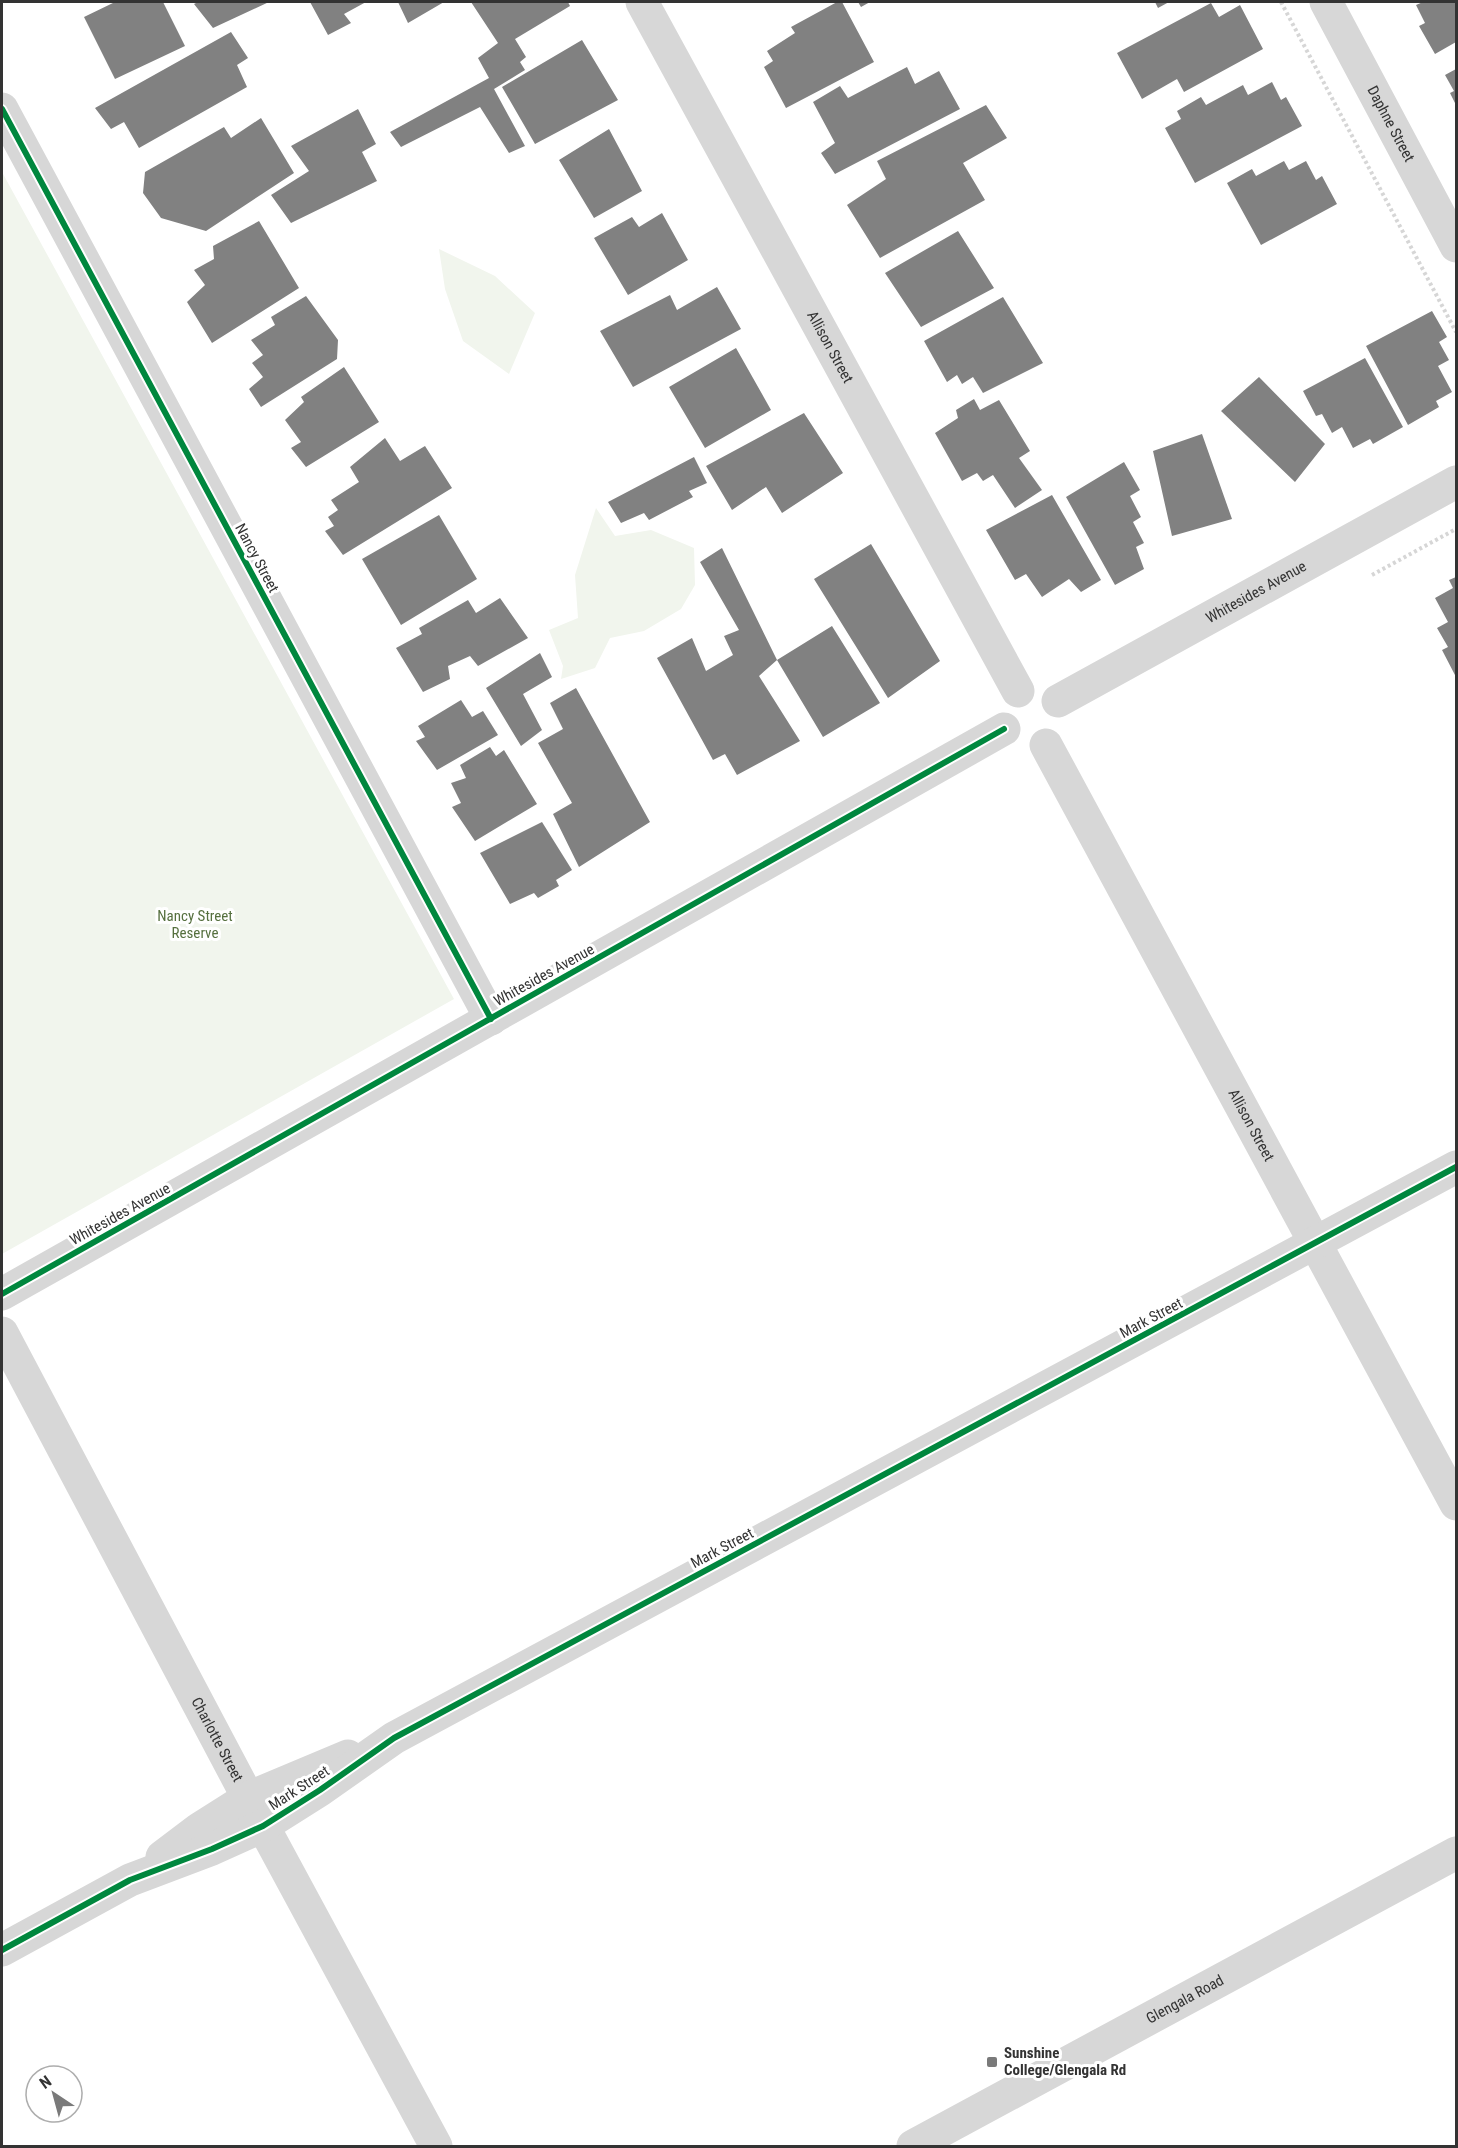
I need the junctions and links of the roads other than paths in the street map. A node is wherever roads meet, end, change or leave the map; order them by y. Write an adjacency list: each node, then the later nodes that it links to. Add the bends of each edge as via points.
1 (642, 2): 6 (street, Allison Street)
2 (1326, 2): 4 (street, Daphne Street)
3 (2, 109): 10 (street, Nancy Street)
4 (1456, 246)
5 (1456, 482): 7 (street, Whitesides Avenue)
6 (1018, 691): 7 (street, via 1039,688); 8 (street, via 1003,709)
7 (1058, 702): 9 (street, via 1063,722 1060,732)
8 (1004, 729): 9 (street, via 1016,744 1026,748); 10 (street, Whitesides Avenue)
9 (1046, 745): 12 (street, Allison Street)
10 (490, 1019): 13 (street, Whitesides Avenue)
11 (1456, 1167): 12 (street, Mark Street)
12 (1315, 1243): 15 (street, Allison Street); 16 (street, Mark Street, via 394,1738 320,1790)
13 (2, 1294)
14 (2, 1333): 16 (street, Charlotte Street)
15 (1456, 1504)
16 (255, 1812): 18 (street, Mark Street, via 212,1849 130,1880); 19 (street, Charlotte Street)
17 (1456, 1853): 20 (street, Glengala Road)
18 (2, 1950)
19 (436, 2146)
20 (913, 2146)

